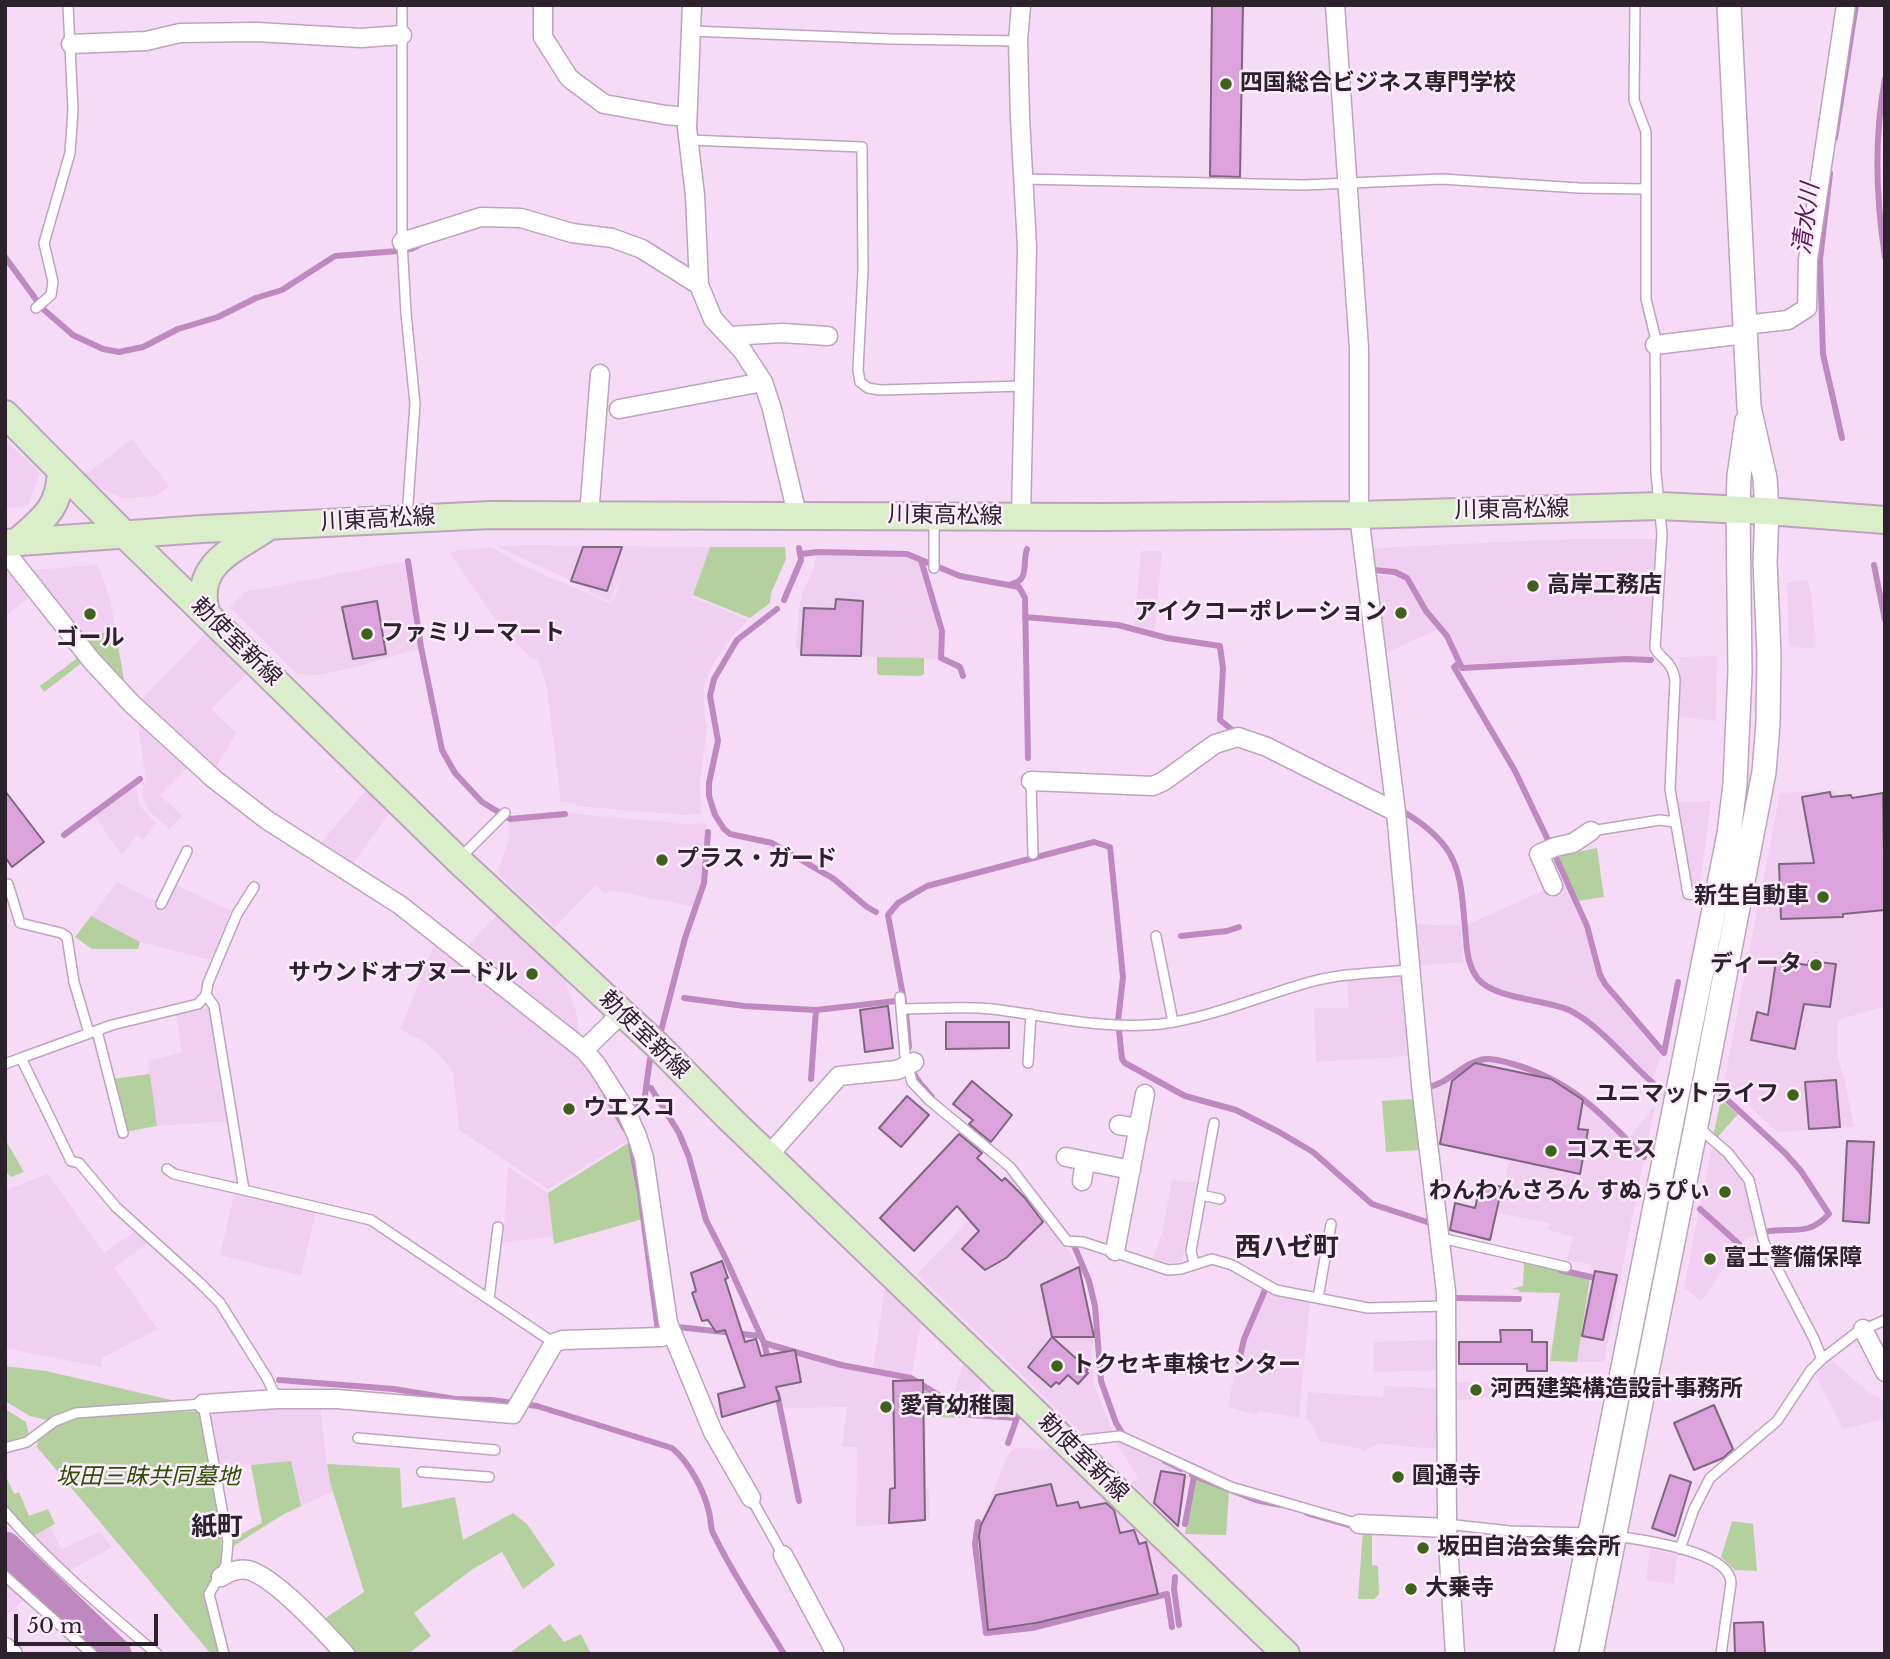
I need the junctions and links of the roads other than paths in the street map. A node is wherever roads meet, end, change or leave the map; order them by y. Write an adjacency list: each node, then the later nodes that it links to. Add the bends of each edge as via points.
1 (68, 5): 13 (lane)
2 (402, 5): 11 (lane)
3 (543, 5): 14 (street, via 543,37 569,78 604,104)
4 (692, 5): 10 (street)
5 (1021, 5): 12 (street)
6 (1335, 5): 17 (street)
7 (1635, 5): 18 (lane, via 1634,100 1646,132)
8 (1729, 5): 22 (street)
9 (1846, 5): 22 (street, via 1808,260 1807,308 1788,320)
10 (691, 31): 12 (lane); 14 (street)
11 (402, 35): 13 (street, via 180,33 146,41); 19 (lane)
12 (1018, 41): 16 (street)
13 (71, 44): 21 (lane, via 70,153 44,243 53,282 51,295)
14 (687, 117): 15 (street)
15 (689, 140): 20 (street); 28 (lane, via 862,147 860,382 880,390)
16 (1023, 179): 17 (lane); 28 (street, via 1027,247)
17 (1348, 182): 18 (lane, via 1442,179); 38 (street, via 1359,348)
18 (1646, 189): 25 (lane, via 1646,299)
19 (402, 242): 20 (street, via 481,217 521,218 642,249); 41 (lane, via 415,404)
20 (699, 285): 23 (street, via 713,319)
21 (36, 308)
22 (1745, 329): 25 (street); 29 (street)
23 (729, 336): 24 (street); 27 (street)
24 (828, 336)
25 (1655, 345): 33 (lane)
26 (600, 374): 37 (street)
27 (763, 382): 30 (street); 36 (street)
28 (1024, 386): 40 (street)
29 (1749, 407): 34 (street); 35 (street, via 1765,478)
30 (619, 409)
31 (5, 414): 32 (main road, 勅使室新線)
32 (61, 472): 44 (main road, 勅使室新線); 45 (main road, via 60,493 53,506)
33 (1659, 506): 34 (main road, 川東高松線); 38 (main road, 川東高松線); 51 (lane, via 1662,534 1655,648 1669,661 1675,680 1670,789)
34 (1738, 509): 35 (main road, 川東高松線); 59 (street, via 1740,672 1735,784)
35 (1767, 511): 42 (main road, 川東高松線); 78 (street, via 1769,681 1764,772)
36 (797, 514): 37 (main road, 川東高松線); 39 (main road, 川東高松線)
37 (589, 515): 41 (main road, 川東高松線)
38 (1359, 515): 40 (main road, 川東高松線); 49 (street)
39 (934, 516): 40 (main road, 川東高松線); 46 (lane)
40 (1021, 516)
41 (407, 519): 43 (main road, 川東高松線)
42 (1885, 520)
43 (270, 526): 44 (main road, 川東高松線); 47 (main road, via 220,560 206,576 202,600)
44 (124, 534): 45 (main road, 川東高松線); 47 (main road, 勅使室新線)
45 (9, 545): 70 (street, via 92,661 214,779 267,820 400,905)
46 (934, 568)
47 (206, 612): 55 (main road, 勅使室新線)
48 (1031, 781): 49 (street, via 1153,786 1215,744 1238,737); 54 (lane)
49 (1396, 812): 62 (street)
50 (505, 813): 55 (lane)
51 (1675, 822): 52 (lane, via 1660,820); 59 (lane, via 1688,894)
52 (1591, 831): 57 (street, via 1573,844 1539,854)
53 (187, 851): 60 (lane)
54 (1032, 854)
55 (458, 860): 66 (main road, 勅使室新線)
56 (8, 884): 69 (lane, via 20,923 67,937 74,982)
57 (1553, 886)
58 (254, 887): 63 (lane, via 237,914)
59 (1717, 898): 117 (street)
60 (161, 904)
61 (1156, 936): 68 (lane)
62 (1410, 970): 68 (lane, via 1311,981); 92 (street)
63 (206, 995): 69 (lane, via 198,1004); 87 (lane, via 214,1006)
64 (900, 997): 65 (lane)
65 (901, 1009): 67 (lane); 74 (lane)
66 (622, 1013): 70 (street); 81 (main road, 勅使室新線)
67 (1031, 1014): 68 (lane, via 1083,1024); 72 (lane)
68 (1173, 1022)
69 (93, 1032): 71 (lane); 80 (lane)
70 (584, 1050): 101 (street, via 626,1111 644,1158)
71 (20, 1058): 73 (lane); 105 (lane, via 71,1161 79,1163 116,1207 220,1303)
72 (1028, 1063)
73 (5, 1064)
74 (910, 1064): 81 (street, via 839,1076); 93 (lane, via 912,1082 1010,1167 1067,1241)
75 (1145, 1094): 79 (street)
76 (1214, 1123): 88 (lane)
77 (1119, 1125): 79 (street)
78 (1696, 1126): 103 (lane, via 1728,1153 1749,1180 1764,1242); 118 (street)
79 (1139, 1128): 85 (street)
80 (123, 1133)
81 (768, 1156): 108 (main road, 勅使室新線)
82 (1066, 1157): 83 (street)
83 (1085, 1161): 85 (street); 86 (street)
84 (167, 1169): 87 (lane)
85 (1131, 1170): 93 (street)
86 (1082, 1181)
87 (244, 1190): 96 (lane, via 371,1220)
88 (1201, 1195): 89 (lane); 94 (lane, via 1191,1251)
89 (1220, 1199)
90 (1331, 1224): 97 (lane)
91 (498, 1227): 96 (lane)
92 (1441, 1238): 95 (lane); 98 (street)
93 (1115, 1251): 94 (lane, via 1168,1270)
94 (1194, 1264): 97 (lane, via 1220,1260 1276,1290)
95 (1566, 1267)
96 (489, 1298): 102 (lane)
97 (1318, 1298): 98 (lane, via 1368,1308)
98 (1447, 1306): 116 (street)
99 (1885, 1320): 100 (lane)
100 (1863, 1329): 103 (lane); 104 (street)
101 (672, 1333): 102 (street); 113 (street, via 713,1432)
102 (554, 1343): 105 (street, via 513,1414 337,1399)
103 (1822, 1359): 119 (lane, via 1777,1421 1710,1478)
104 (1885, 1372)
105 (277, 1399): 106 (street)
106 (203, 1404): 109 (lane, via 76,1413 55,1421 27,1442); 122 (lane, via 226,1529 228,1552)
107 (358, 1438): 110 (lane)
108 (1071, 1447): 115 (lane, via 1084,1440 1121,1436 1231,1487); 130 (main road, 勅使室新線)
109 (5, 1448)
110 (495, 1450)
111 (422, 1472): 112 (lane)
112 (489, 1477)
113 (751, 1498): 120 (lane)
114 (5, 1512): 127 (lane, via 67,1577)
115 (1359, 1524): 116 (street)
116 (1447, 1528): 117 (lane); 131 (street)
117 (1591, 1533): 118 (lane); 132 (street)
118 (1616, 1536): 119 (lane); 133 (street)
119 (1680, 1549): 134 (lane, via 1706,1556 1730,1572)
120 (782, 1555): 124 (street)
121 (5, 1576): 126 (lane)
122 (222, 1577): 128 (lane, via 209,1594); 129 (street, via 247,1570 270,1580)
123 (5, 1647): 125 (street)
124 (834, 1652)
125 (13, 1654)
126 (92, 1654)
127 (157, 1654)
128 (224, 1654)
129 (345, 1654)
130 (1286, 1654)
131 (1455, 1654)
132 (1566, 1654)
133 (1591, 1654)
134 (1721, 1654)

